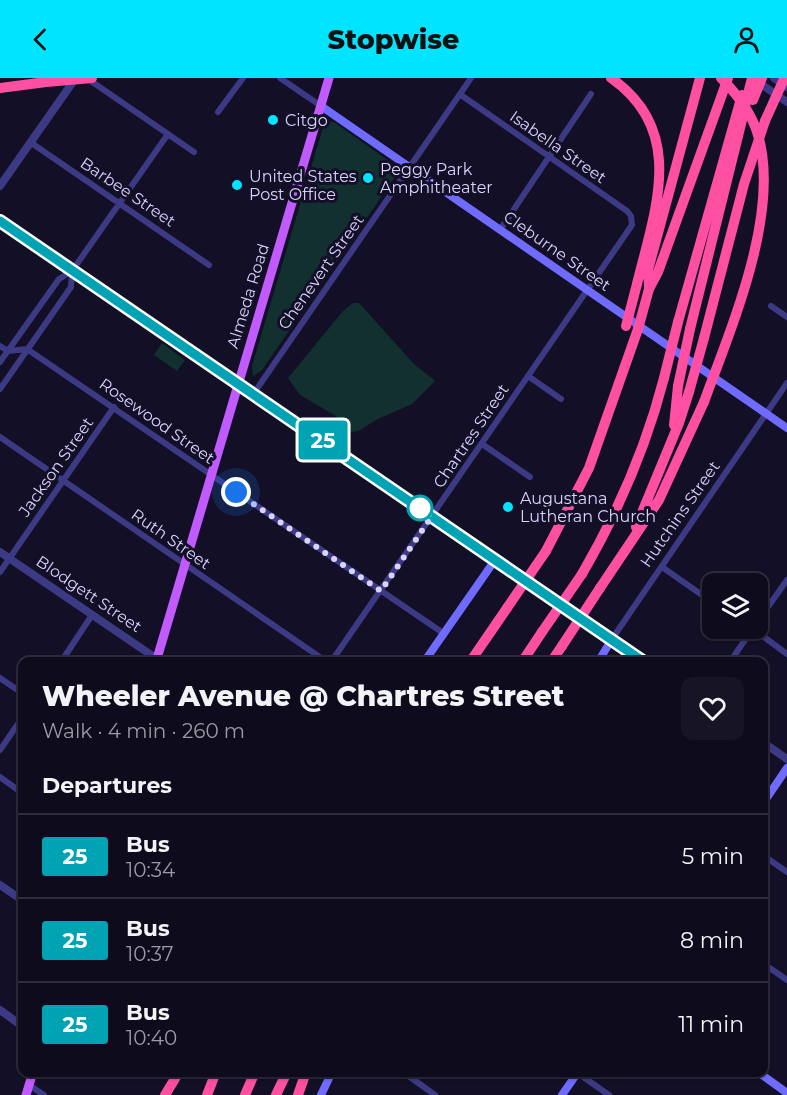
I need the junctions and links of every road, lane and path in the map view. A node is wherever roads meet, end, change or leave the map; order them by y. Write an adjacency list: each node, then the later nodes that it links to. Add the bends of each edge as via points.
1 (75, 78): 25 (street)
2 (87, 78): 24 (street)
3 (92, 78): 16 (highway, bridge)
4 (243, 78): 23 (street)
5 (280, 78): 21 (street, Cleburne Street)
6 (329, 78): 21 (main road, Almeda Road)
7 (471, 78): 19 (street, Chenevert Street)
8 (611, 78): 40 (highway, bridge, via 638,102 660,151 659,189 626,326)
9 (700, 78): 37 (highway, via 648,270)
10 (721, 78): 66 (highway, bridge, via 747,110 758,135 764,196 744,285 704,402 659,500)
11 (728, 78): 37 (highway, bridge)
12 (751, 78): 20 (street); 22 (highway, bridge)
13 (762, 78): 22 (highway, bridge)
14 (774, 78): 17 (street)
15 (785, 78): 55 (highway, bridge, via 765,121 744,184 689,392)
16 (0, 87)
17 (787, 87)
18 (591, 94): 27 (street)
19 (461, 95): 27 (street, Isabella Street); 28 (street, Chenevert Street)
20 (787, 102)
21 (321, 106): 28 (main road, Cleburne Street); 46 (main road, Almeda Road)
22 (745, 106): 55 (highway, bridge, via 690,329); 85 (highway, bridge, via 635,471 616,515 582,574)
23 (218, 112)
24 (168, 134): 26 (street); 30 (street)
25 (30, 142): 29 (street); 30 (street, Barbee Street)
26 (194, 152)
27 (549, 157): 32 (street, Isabella Street, via 627,211); 33 (street)
28 (410, 168): 33 (main road, Cleburne Street); 49 (street, Chenevert Street)
29 (0, 186)
30 (121, 203): 34 (street, Barbee Street); 35 (street)
31 (0, 221): 35 (main road)
32 (632, 225): 36 (street, Chartres Street)
33 (500, 230): 36 (main road, Cleburne Street)
34 (209, 265)
35 (72, 271): 42 (street, via 71,286); 43 (street, via 59,279); 46 (main road)
36 (587, 290): 45 (street, Chartres Street); 52 (main road, Cleburne Street)
37 (649, 290): 40 (highway, bridge)
38 (771, 306): 39 (street)
39 (787, 317)
40 (633, 344): 84 (highway, bridge, via 589,468 546,551)
41 (0, 346): 43 (street)
42 (27, 349): 43 (street); 48 (street); 51 (street, Rosewood Street)
43 (8, 351): 44 (street)
44 (0, 362)
45 (528, 376): 50 (street); 56 (street, Chartres Street)
46 (239, 382): 49 (street); 57 (main road, Almeda Road)
47 (787, 384): 52 (street, Hutchins Street)
48 (0, 389)
49 (254, 393): 60 (street)
50 (561, 399)
51 (114, 407): 57 (street, Rosewood Street); 59 (street, Jackson Street)
52 (766, 414): 53 (main road, Cleburne Street); 65 (street, Hutchins Street)
53 (787, 428)
54 (0, 437): 59 (street, Ruth Street)
55 (673, 437): 66 (highway, via 647,504)
56 (482, 444): 58 (street); 60 (street, Chartres Street)
57 (211, 474): 64 (main road, Almeda Road); 69 (street, Rosewood Street)
58 (530, 477)
59 (63, 480): 62 (street, Jackson Street); 64 (street, Ruth Street)
60 (432, 516): 63 (street); 69 (street, Chartres Street)
61 (0, 552): 62 (street, Blodgett Street)
62 (9, 558): 67 (street, Jackson Street); 72 (street, Blodgett Street)
63 (495, 560): 73 (main road); 74 (street)
64 (183, 564): 80 (main road, Almeda Road); 81 (street, Ruth Street)
65 (662, 567): 70 (street); 74 (street, Hutchins Street)
66 (612, 569): 86 (highway, bridge)
67 (0, 572)
68 (787, 579): 71 (street)
69 (381, 591): 73 (street, Rosewood Street); 82 (street, Chartres Street)
70 (702, 595)
71 (768, 607)
72 (92, 615): 78 (street); 79 (street, Blodgett Street)
73 (443, 633): 83 (main road)
74 (612, 639): 87 (main road, Hutchins Street); 88 (street)
75 (745, 639): 89 (street)
76 (766, 639): 77 (street)
77 (787, 654)
78 (64, 657)
79 (152, 657)
80 (159, 657)
81 (322, 657)
82 (333, 657)
83 (427, 657)
84 (473, 657)
85 (525, 657)
86 (554, 657)
87 (601, 657)
88 (637, 657)
89 (733, 657)
90 (0, 678): 91 (street)
91 (18, 690)
92 (18, 724): 94 (street)
93 (768, 746): 95 (street)
94 (0, 750)
95 (787, 759)
96 (787, 768): 99 (main road)
97 (0, 777): 98 (street)
98 (18, 790)
99 (768, 796)
100 (768, 859): 101 (street)
101 (787, 872)
102 (0, 885): 103 (street)
103 (18, 897)
104 (768, 967): 105 (street)
105 (787, 980)
106 (0, 1010): 107 (street)
107 (18, 1023)
108 (31, 1077): 120 (main road)
109 (172, 1077): 124 (main road)
110 (176, 1077): 124 (highway)
111 (214, 1077): 125 (highway)
112 (253, 1077): 126 (highway)
113 (285, 1077): 127 (highway)
114 (304, 1077): 128 (highway)
115 (330, 1077): 129 (main road)
116 (409, 1077): 130 (street)
117 (574, 1077): 131 (main road)
118 (583, 1077): 132 (street)
119 (765, 1077): 121 (main road)
120 (29, 1085): 122 (main road); 123 (street)
121 (787, 1093)
122 (26, 1095)
123 (44, 1095)
124 (165, 1095)
125 (207, 1095)
126 (245, 1095)
127 (276, 1095)
128 (298, 1095)
129 (321, 1095)
130 (435, 1095)
131 (562, 1095)
132 (609, 1095)

